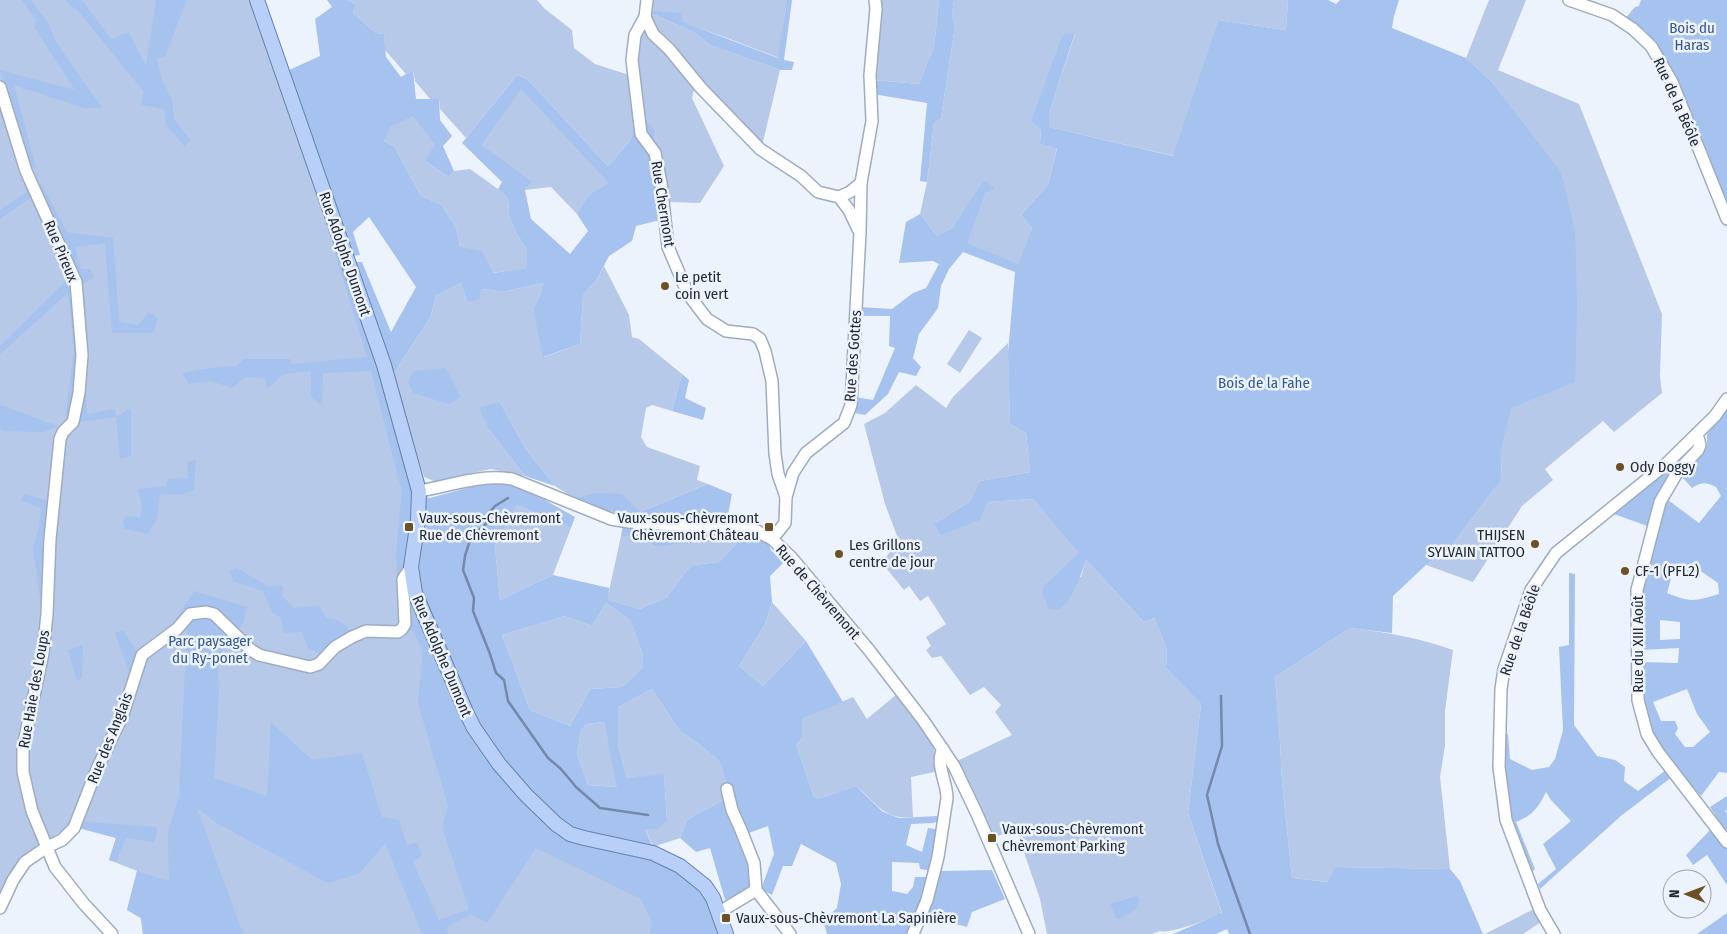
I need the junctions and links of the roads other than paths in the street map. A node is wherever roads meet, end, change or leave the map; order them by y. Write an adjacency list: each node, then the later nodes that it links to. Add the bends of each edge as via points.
1 (257, 0): 14 (main road, Rue Adolphe Dumont, via 384,365)
2 (647, 0): 5 (street)
3 (875, 0): 7 (street, Rue des Gottes, via 870,75 872,121)
4 (1569, 0): 9 (street, Rue de la Béôle, via 1612,15 1651,46 1672,82)
5 (645, 17): 8 (street, via 653,34 760,149 801,176 818,192); 15 (street, Rue Chermont, via 635,34 632,60 641,134 655,153 668,246 688,294 706,319 726,331 753,334 760,339 772,381 775,454)
6 (0, 86): 12 (street, Rue Pireux, via 26,171 76,282 82,355)
7 (860, 182): 8 (street); 10 (street, Rue des Gottes)
8 (839, 197): 10 (street, Rue des Gottes)
9 (1727, 219)
10 (860, 232): 15 (street, Rue des Gottes, via 851,405 844,423 806,453 793,473)
11 (1727, 398): 13 (street, Rue de la Béôle)
12 (73, 422): 21 (street, Rue Haie des Loups, via 60,439 43,653 23,747 23,772 32,811)
13 (1697, 434): 20 (street, Rue du XIII Août, via 1698,450 1678,471 1660,502 1637,590 1638,700 1654,746); 29 (street, Rue de la Béôle, via 1666,464 1556,553 1531,590 1504,670 1500,699 1499,767 1503,807 1540,910)
14 (419, 492): 16 (street, Rue de Chèvremont, via 497,477 512,479 611,519 744,528); 17 (main road, Rue Adolphe Dumont)
15 (786, 497): 16 (street, Rue des Gottes, via 785,523)
16 (772, 539): 18 (street, Rue de Chèvremont, via 869,650)
17 (412, 566): 21 (street, Rue des Anglais, via 403,579 405,624 402,629 398,632 366,631 335,647 319,664 310,667 259,655 214,614 190,614 177,629 142,655 122,717 74,828 62,840); 24 (main road, Rue Adolphe Dumont, via 419,605 466,712 487,747 526,795 570,834 653,853 680,866 705,886 713,898)
18 (943, 749): 27 (street, via 940,761 947,798 940,847); 28 (street, Rue de Chèvremont, via 977,814)
19 (727, 789): 22 (street, via 732,810 754,863)
20 (1727, 842)
21 (46, 847): 23 (street, via 25,862); 25 (street, Rue Haie des Loups, via 66,882)
22 (756, 890): 24 (street); 26 (street)
23 (0, 908)
24 (721, 926)
25 (112, 934)
26 (790, 934)
27 (913, 934)
28 (1029, 934)
29 (1554, 934)

